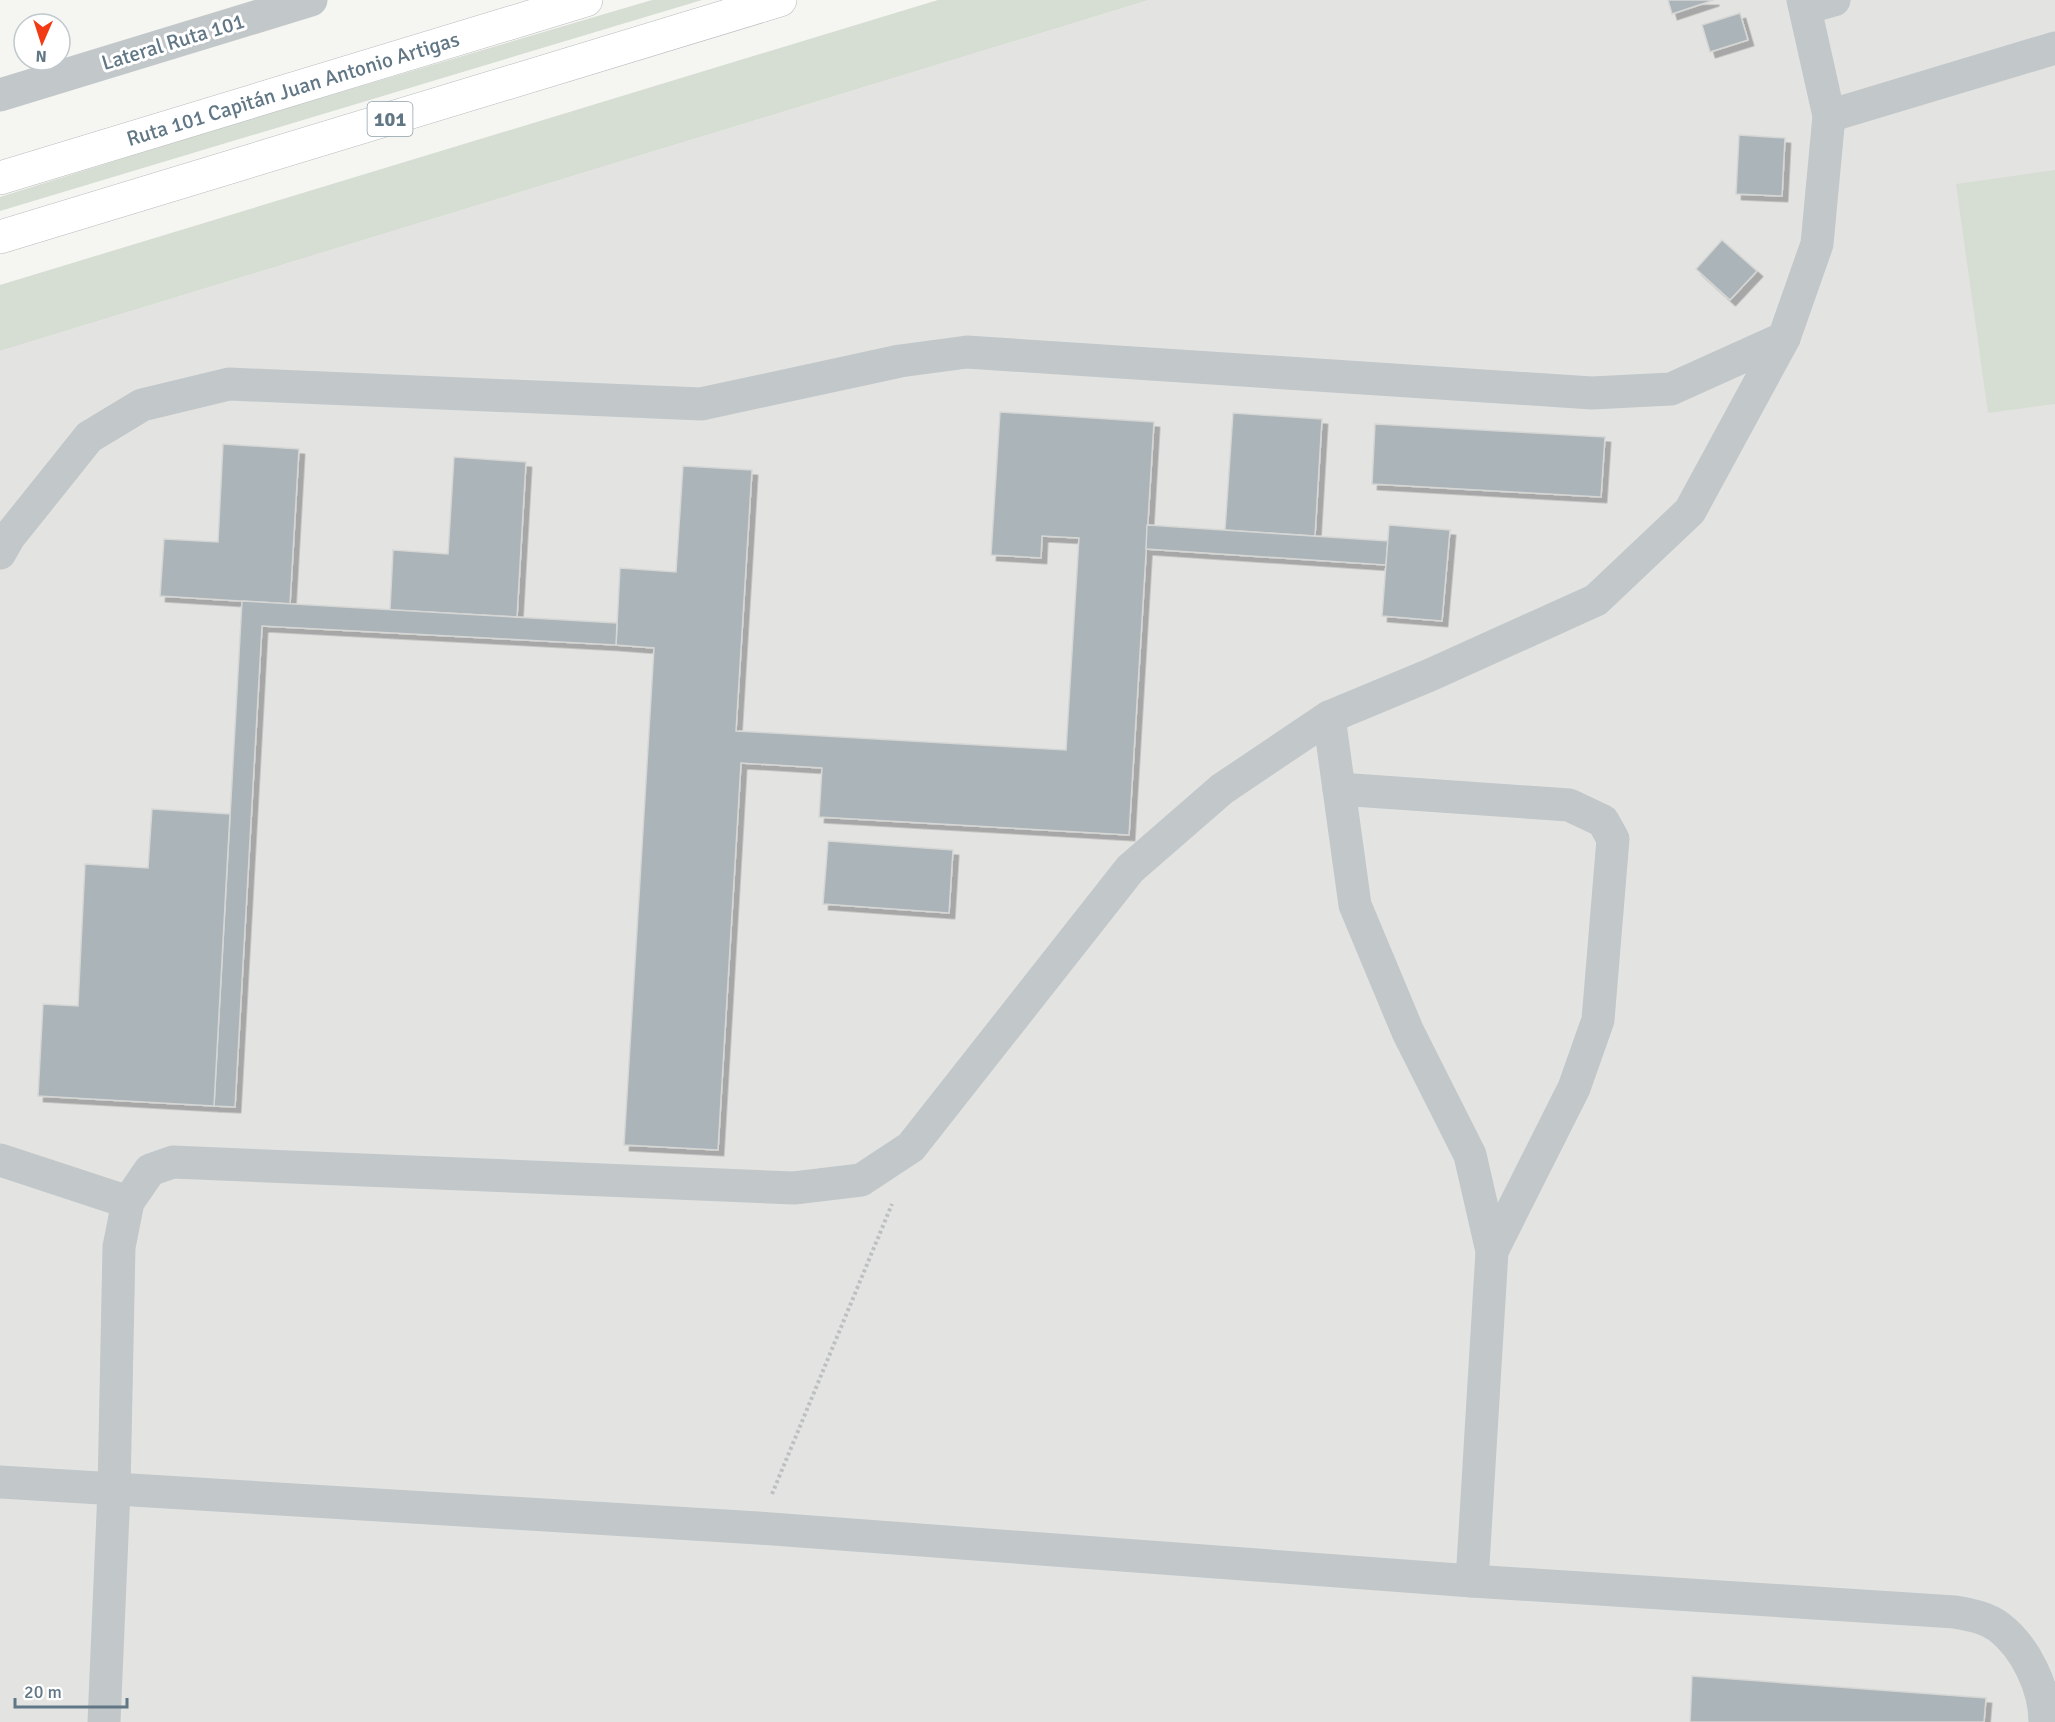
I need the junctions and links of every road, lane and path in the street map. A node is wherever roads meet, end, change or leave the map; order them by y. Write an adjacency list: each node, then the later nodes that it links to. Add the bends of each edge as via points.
1 (311, 0): 6 (street, Lateral Ruta 101)
2 (586, 0): 8 (highway, Ruta 101 Capitán Juan Antonio Artigas)
3 (780, 0): 9 (highway, 101)
4 (1815, 3): 7 (street)
5 (2055, 48): 7 (street)
6 (0, 95)
7 (1829, 116): 10 (street, via 1817,244)
8 (0, 178)
9 (0, 237)
10 (1784, 338): 11 (street, via 1671,389 1592,393 967,352 900,361 701,404 229,384 142,405 89,438); 12 (street, via 1690,511 1596,600)
11 (0, 553)
12 (1329, 717): 13 (street); 15 (street, via 1222,789 1130,869 911,1147)
13 (1339, 789): 17 (street, via 1355,905 1408,1032 1470,1155); 17 (street, via 1569,805 1603,821 1613,840 1598,1020 1574,1088)
14 (0, 1160): 16 (street)
15 (891, 1160): 16 (street, via 861,1180 794,1188 173,1162 150,1170); 20 (path, via 897,1192)
16 (128, 1202): 19 (street, via 119,1246)
17 (1492, 1251): 21 (street)
18 (0, 1482): 19 (street)
19 (114, 1490): 20 (street); 22 (street)
20 (758, 1528): 21 (street)
21 (1472, 1581): 23 (street, via 1954,1612 1979,1617 1998,1626 2024,1656 2042,1695)
22 (104, 1722)
23 (2045, 1722)

